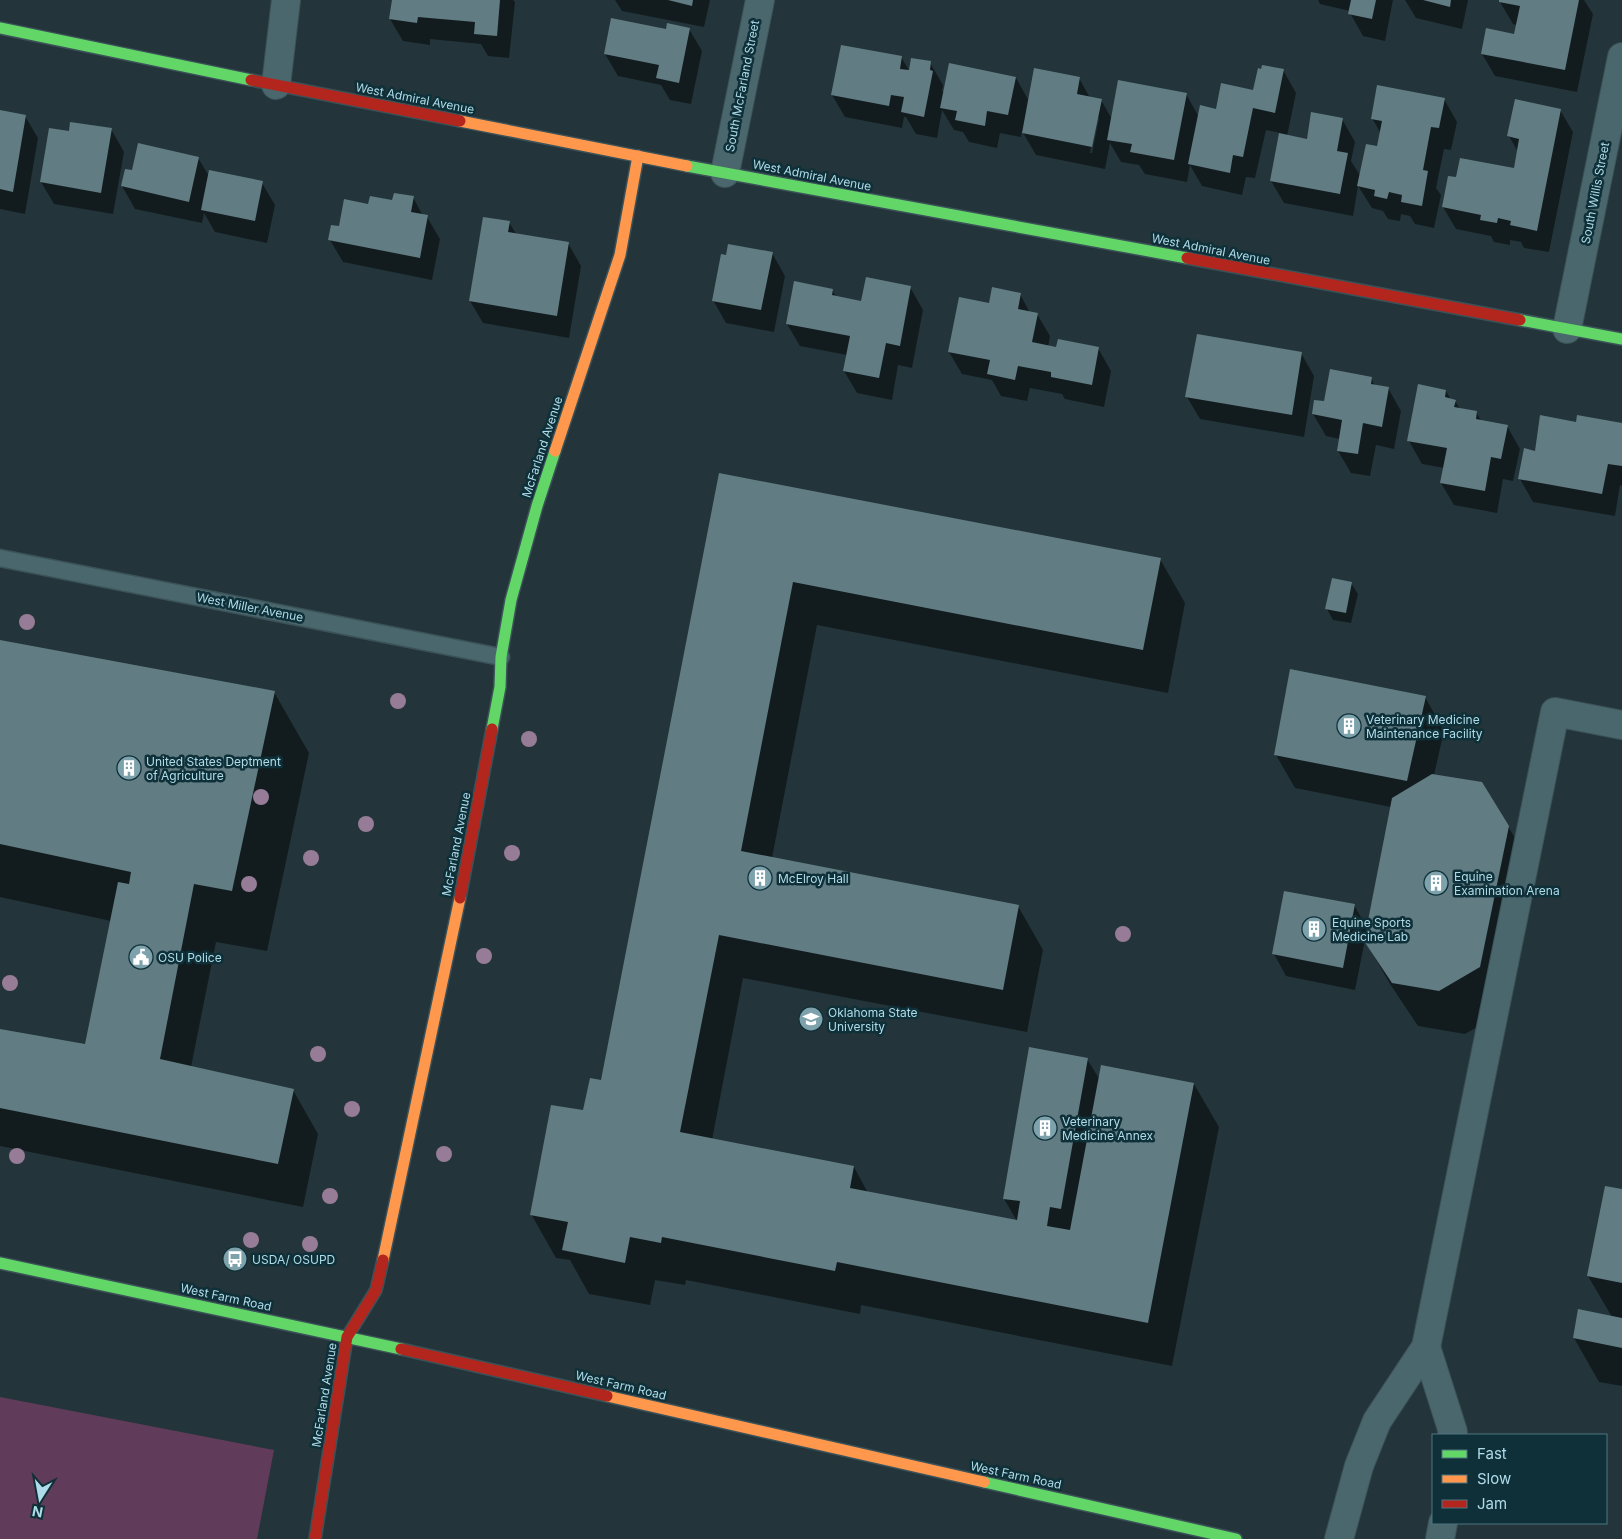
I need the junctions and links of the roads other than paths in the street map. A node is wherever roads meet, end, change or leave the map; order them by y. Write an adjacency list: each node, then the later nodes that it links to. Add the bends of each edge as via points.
1 (286, 0): 5 (street)
2 (760, 0): 7 (street, South McFarland Street)
3 (0, 28): 5 (street, West Admiral Avenue)
4 (1622, 57): 8 (street, South Willis Street)
5 (276, 85): 6 (street, West Admiral Avenue)
6 (638, 156): 7 (street, West Admiral Avenue); 11 (street, McFarland Avenue, via 620,255 537,506 511,600)
7 (725, 173): 8 (street, West Admiral Avenue)
8 (1567, 329): 9 (street, West Admiral Avenue)
9 (1622, 339)
10 (0, 558): 11 (lane, West Miller Avenue)
11 (501, 657): 14 (street, McFarland Avenue, via 500,686 455,925 376,1290)
12 (1622, 725): 15 (street, via 1555,712)
13 (0, 1263): 14 (street, West Farm Road)
14 (347, 1337): 18 (street, McFarland Avenue); 19 (street, West Farm Road)
15 (1426, 1347): 16 (street); 20 (street, via 1377,1421 1359,1466)
16 (1452, 1434)
17 (1443, 1524): 21 (street)
18 (315, 1539)
19 (1236, 1539)
20 (1339, 1539)
21 (1440, 1539)

